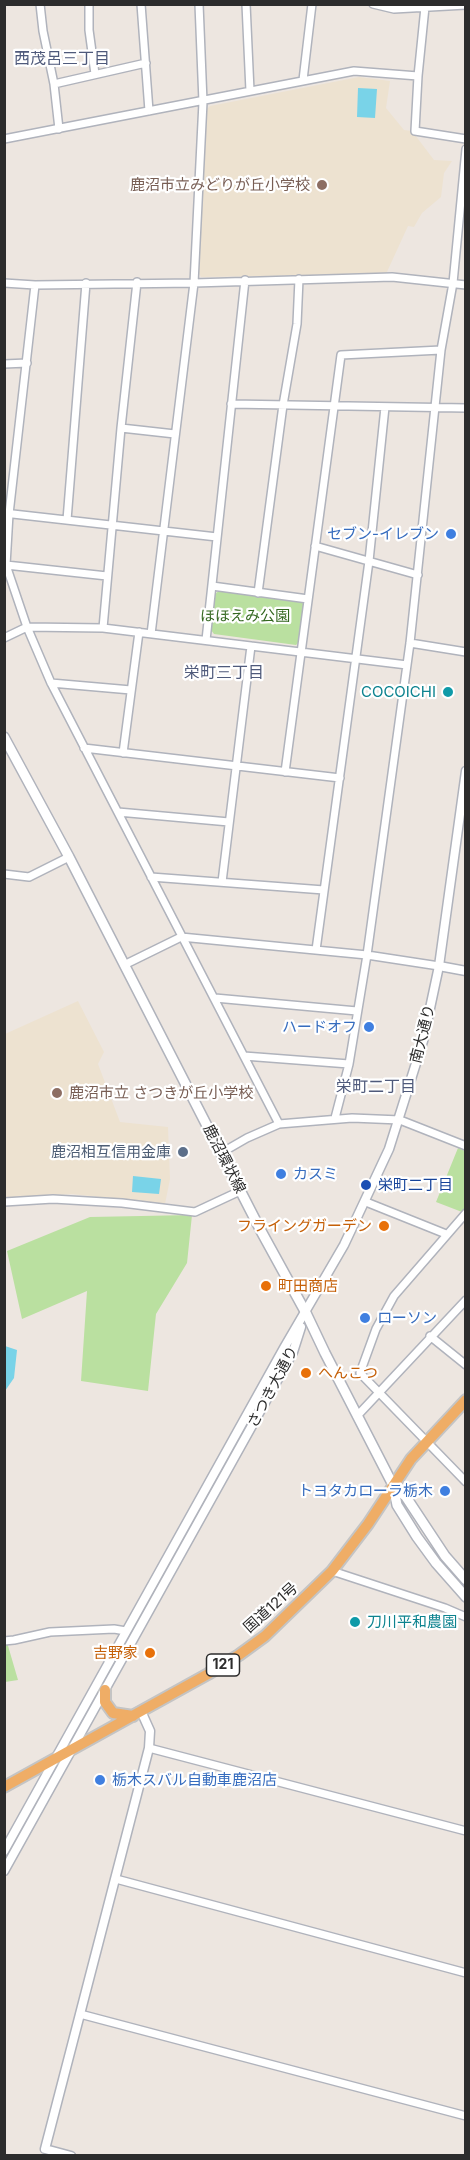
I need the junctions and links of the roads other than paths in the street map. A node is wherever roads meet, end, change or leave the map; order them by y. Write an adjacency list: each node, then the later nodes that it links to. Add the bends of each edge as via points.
1 (40, 4): 14 (street)
2 (89, 4): 11 (street)
3 (141, 4): 10 (street)
4 (199, 4): 16 (street)
5 (246, 4): 15 (street)
6 (312, 4): 13 (street)
7 (374, 4): 9 (street, via 394,9)
8 (465, 5): 9 (street)
9 (425, 8): 12 (street)
10 (146, 63): 11 (street); 17 (street)
11 (95, 74): 14 (street)
12 (418, 75): 13 (street, via 354,71); 19 (street, via 415,131)
13 (303, 80): 15 (street)
14 (54, 84): 18 (street)
15 (250, 91): 16 (street)
16 (202, 102): 17 (street); 27 (street)
17 (148, 111): 18 (street)
18 (59, 129): 20 (street)
19 (465, 139)
20 (4, 140)
21 (465, 149): 28 (street)
22 (299, 279): 23 (street); 28 (street, via 392,277); 35 (street, via 297,324)
23 (245, 280): 27 (street); 34 (street)
24 (137, 282): 26 (street); 27 (street); 40 (street)
25 (4, 283): 29 (street)
26 (86, 283): 29 (street); 43 (street)
27 (194, 283): 41 (street)
28 (453, 283): 30 (street); 31 (street)
29 (35, 285): 32 (street)
30 (465, 285)
31 (441, 350): 36 (street, via 341,355); 38 (street)
32 (27, 363): 33 (street); 42 (street)
33 (4, 364)
34 (231, 404): 35 (street); 46 (street)
35 (283, 405): 36 (street); 53 (street)
36 (334, 406): 37 (street); 47 (street)
37 (385, 407): 38 (street); 48 (street)
38 (435, 407): 39 (street); 50 (street)
39 (465, 408)
40 (121, 428): 41 (street); 44 (street)
41 (175, 434): 45 (street)
42 (7, 513): 43 (street); 49 (street)
43 (67, 520): 44 (street)
44 (112, 525): 45 (street); 51 (street)
45 (164, 531): 46 (street); 58 (street)
46 (217, 537): 52 (street)
47 (315, 546): 48 (street); 54 (street)
48 (369, 561): 50 (street); 65 (street)
49 (6, 565): 51 (street); 55 (street)
50 (418, 575): 61 (street)
51 (107, 576): 56 (street)
52 (212, 586): 53 (street); 60 (street)
53 (258, 593): 54 (street)
54 (308, 600): 63 (street)
55 (27, 627): 56 (street); 59 (street); 67 (street)
56 (103, 627): 57 (street)
57 (139, 632): 58 (street); 68 (street)
58 (152, 634): 60 (street)
59 (4, 638)
60 (206, 640): 62 (street)
61 (410, 643): 64 (street); 66 (street)
62 (251, 646): 63 (street); 72 (street)
63 (301, 652): 65 (street); 74 (street)
64 (465, 652)
65 (356, 659): 66 (street); 75 (street)
66 (406, 665): 85 (street)
67 (51, 683): 68 (street); 70 (street)
68 (131, 690): 71 (street)
69 (4, 737): 78 (main road, 鹿沼環状線)
70 (84, 748): 71 (street); 76 (street)
71 (123, 753): 72 (street)
72 (236, 766): 74 (street); 77 (street)
73 (465, 771): 87 (street, 南大通り)
74 (285, 772): 75 (street)
75 (340, 778): 82 (street)
76 (118, 812): 77 (street); 80 (street)
77 (229, 822): 81 (street)
78 (69, 857): 79 (street, via 29,877); 86 (main road, 鹿沼環状線)
79 (4, 874)
80 (151, 877): 81 (street); 83 (street)
81 (222, 882): 82 (street)
82 (324, 890): 84 (street)
83 (181, 937): 84 (street); 86 (street); 89 (street)
84 (316, 950): 85 (street)
85 (367, 955): 87 (street); 90 (street)
86 (124, 965): 98 (main road, 鹿沼環状線)
87 (439, 966): 88 (street); 94 (street, 南大通り)
88 (465, 971)
89 (215, 998): 90 (street); 91 (street)
90 (357, 1011): 92 (street)
91 (244, 1056): 92 (street); 95 (street)
92 (349, 1064): 93 (street)
93 (335, 1118): 94 (street); 95 (street)
94 (400, 1120): 97 (street); 101 (street, 南大通り)
95 (279, 1124): 98 (street)
96 (465, 1136): 97 (street)
97 (464, 1145)
98 (221, 1153): 99 (main road, 鹿沼環状線)
99 (240, 1191): 100 (street, via 195,1212 53,1199); 105 (main road, 鹿沼環状線)
100 (4, 1202)
101 (366, 1202): 103 (street); 105 (street, 南大通り)
102 (465, 1213): 103 (street)
103 (446, 1234): 108 (street, via 394,1296 376,1329 360,1373)
104 (465, 1300): 106 (street)
105 (306, 1312): 110 (main road, 鹿沼環状線); 118 (street, さつき大通り); 120 (street, さつき大通り, via 293,1352)
106 (430, 1336): 107 (street); 108 (street)
107 (465, 1365)
108 (380, 1392): 110 (street); 111 (street)
109 (465, 1400): 111 (highway, 国道121号 / 121)
110 (357, 1416): 113 (main road, 鹿沼環状線)
111 (426, 1443): 112 (street); 113 (highway, 国道121号 / 121)
112 (465, 1482)
113 (393, 1485): 114 (highway, 国道121号 / 121); 115 (main road, 鹿沼環状線, via 406,1497); 116 (main road, 鹿沼環状線, via 397,1505 417,1537)
114 (332, 1571): 117 (street); 121 (highway, 国道121号 / 121, via 265,1636)
115 (465, 1580)
116 (465, 1597)
117 (465, 1617)
118 (126, 1631): 119 (street, via 50,1632); 124 (street, さつき大通り)
119 (4, 1641)
120 (105, 1690): 121 (highway, via 105,1702 113,1713); 123 (street, さつき大通り)
121 (137, 1714): 122 (street, via 150,1731); 123 (highway, 国道121号 / 121)
122 (149, 1748): 126 (street); 129 (street)
123 (72, 1750): 124 (highway, 国道121号 / 121); 128 (street, さつき大通り)
124 (54, 1760): 125 (highway, 国道121号 / 121); 127 (street, さつき大通り)
125 (4, 1787)
126 (465, 1831)
127 (4, 1851)
128 (4, 1871)
129 (116, 1880): 130 (street); 131 (street)
130 (465, 1973)
131 (80, 2013): 132 (street); 133 (street)
132 (465, 2116)
133 (44, 2152): 134 (street)
134 (71, 2156)

